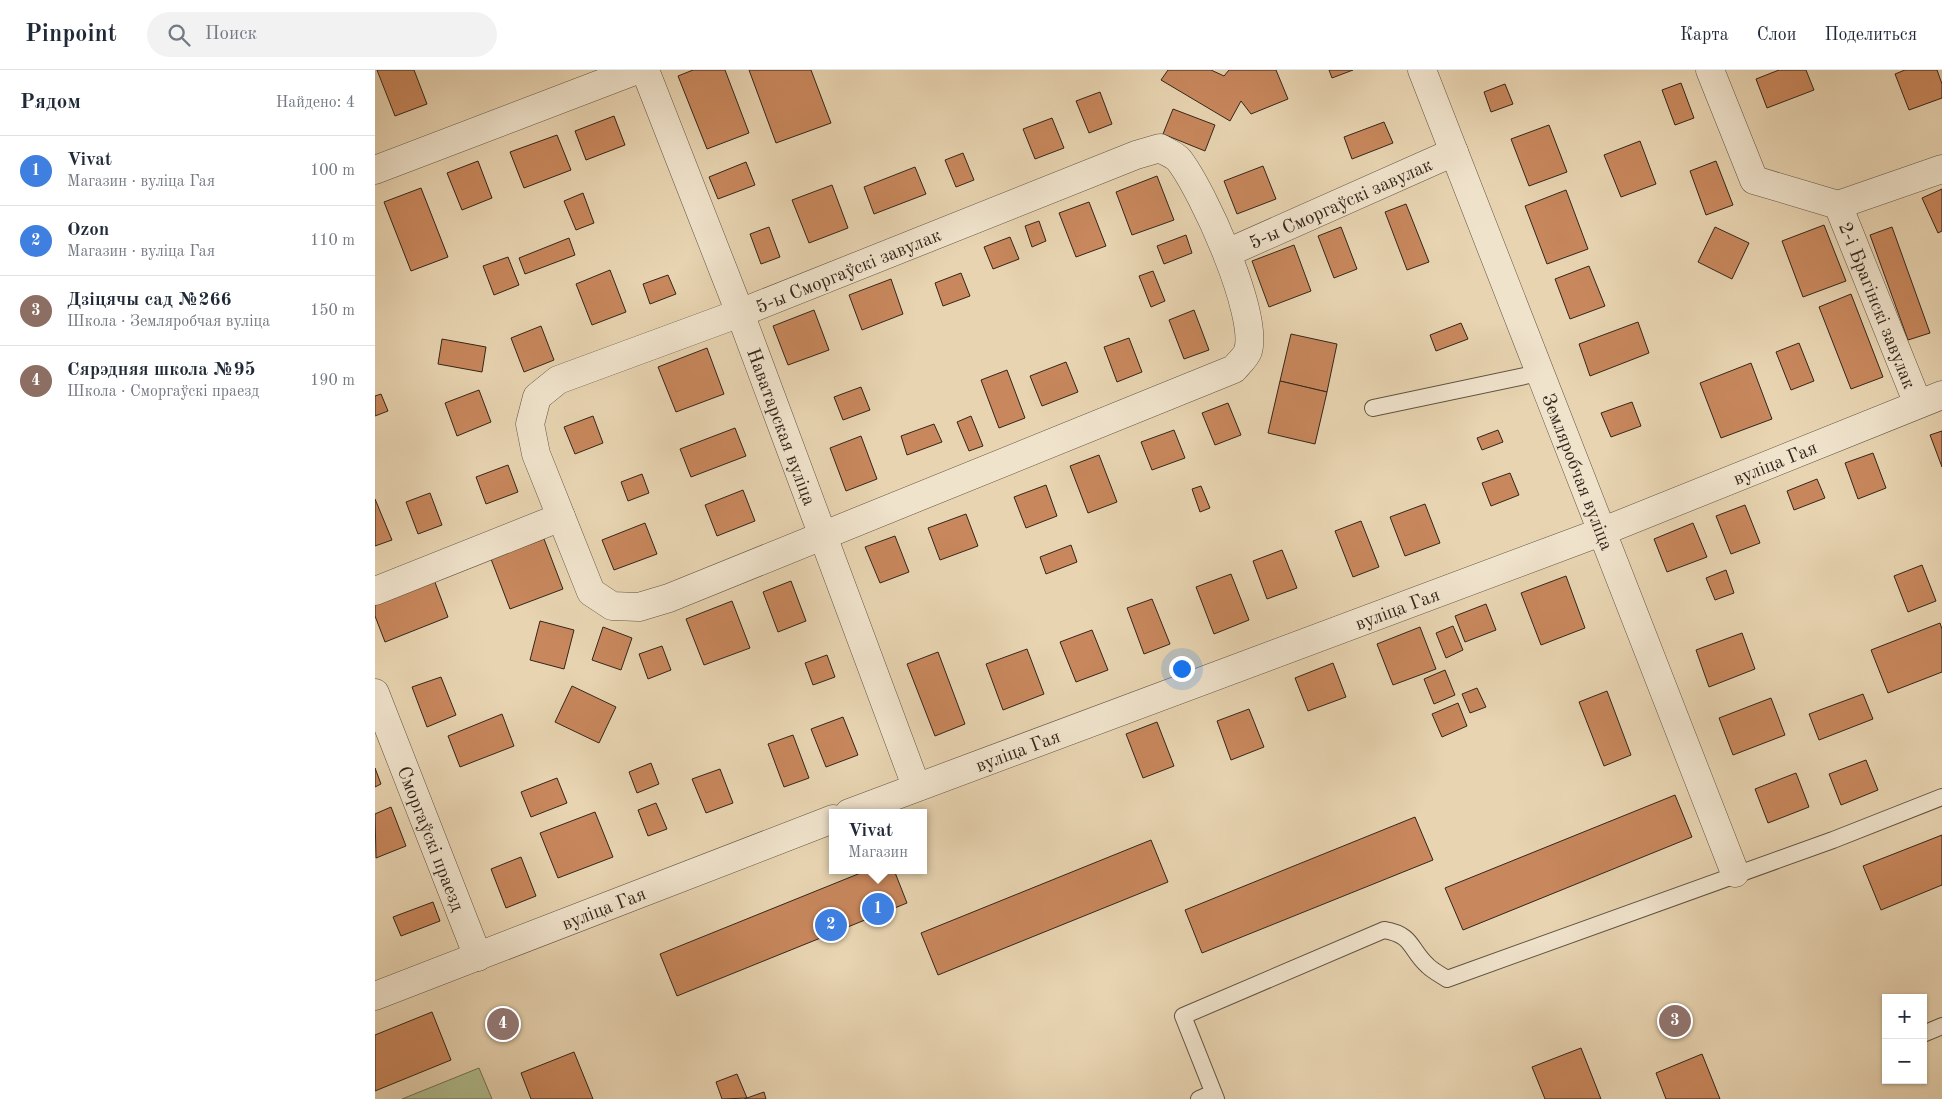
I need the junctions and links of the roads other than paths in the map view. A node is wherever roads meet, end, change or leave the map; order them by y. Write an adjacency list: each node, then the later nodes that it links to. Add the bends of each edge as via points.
1 (637, 70): 7 (street)
2 (645, 70): 10 (street, Наватарская вуліца)
3 (1422, 70): 5 (street, Земляробчая вуліца)
4 (1710, 70): 8 (street, 2-і Брагінскі завулак, via 1754,180)
5 (1454, 152): 9 (street, 5-ы Сморгаўскі завулак); 11 (street, Земляробчая вуліца)
6 (1942, 169): 8 (street, 2-і Брагінскі завулак)
7 (375, 170)
8 (1838, 205): 12 (street, 2-і Брагінскі завулак)
9 (1227, 253): 10 (street, 5-ы Сморгаўскі завулак, via 1191,178 1178,158 1160,148 1136,154); 16 (street, 5-ы Сморгаўскі завулак, via 1249,334 1248,352 1234,369)
10 (740, 313): 14 (street, 5-ы Сморгаўскі завулак, via 557,380 537,397 531,424 536,454); 16 (street, Наватарская вуліца)
11 (1539, 373): 13 (lane); 15 (street, Земляробчая вуліца)
12 (1930, 399): 15 (street, вуліца Гая)
13 (1373, 408)
14 (561, 517): 16 (street, 5-ы Сморгаўскі завулак, via 591,592 611,606 639,607 669,598); 17 (street)
15 (1601, 532): 19 (street, вуліца Гая); 23 (street, Земляробчая вуліца)
16 (823, 536): 19 (street, Наватарская вуліца)
17 (375, 591)
18 (375, 692): 24 (street, Сморгаўскі праезд)
19 (916, 786): 21 (street, вуліца Гая)
20 (1942, 797): 23 (lane, via 1833,840)
21 (859, 809)
22 (829, 821): 24 (street, вуліца Гая)
23 (1735, 873): 28 (lane, via 1447,979 1426,965 1414,946 1399,932 1384,930 1183,1016)
24 (478, 957): 25 (street, вуліца Гая)
25 (375, 996)
26 (1942, 1026): 27 (lane)
27 (1927, 1032)
28 (1209, 1097)

